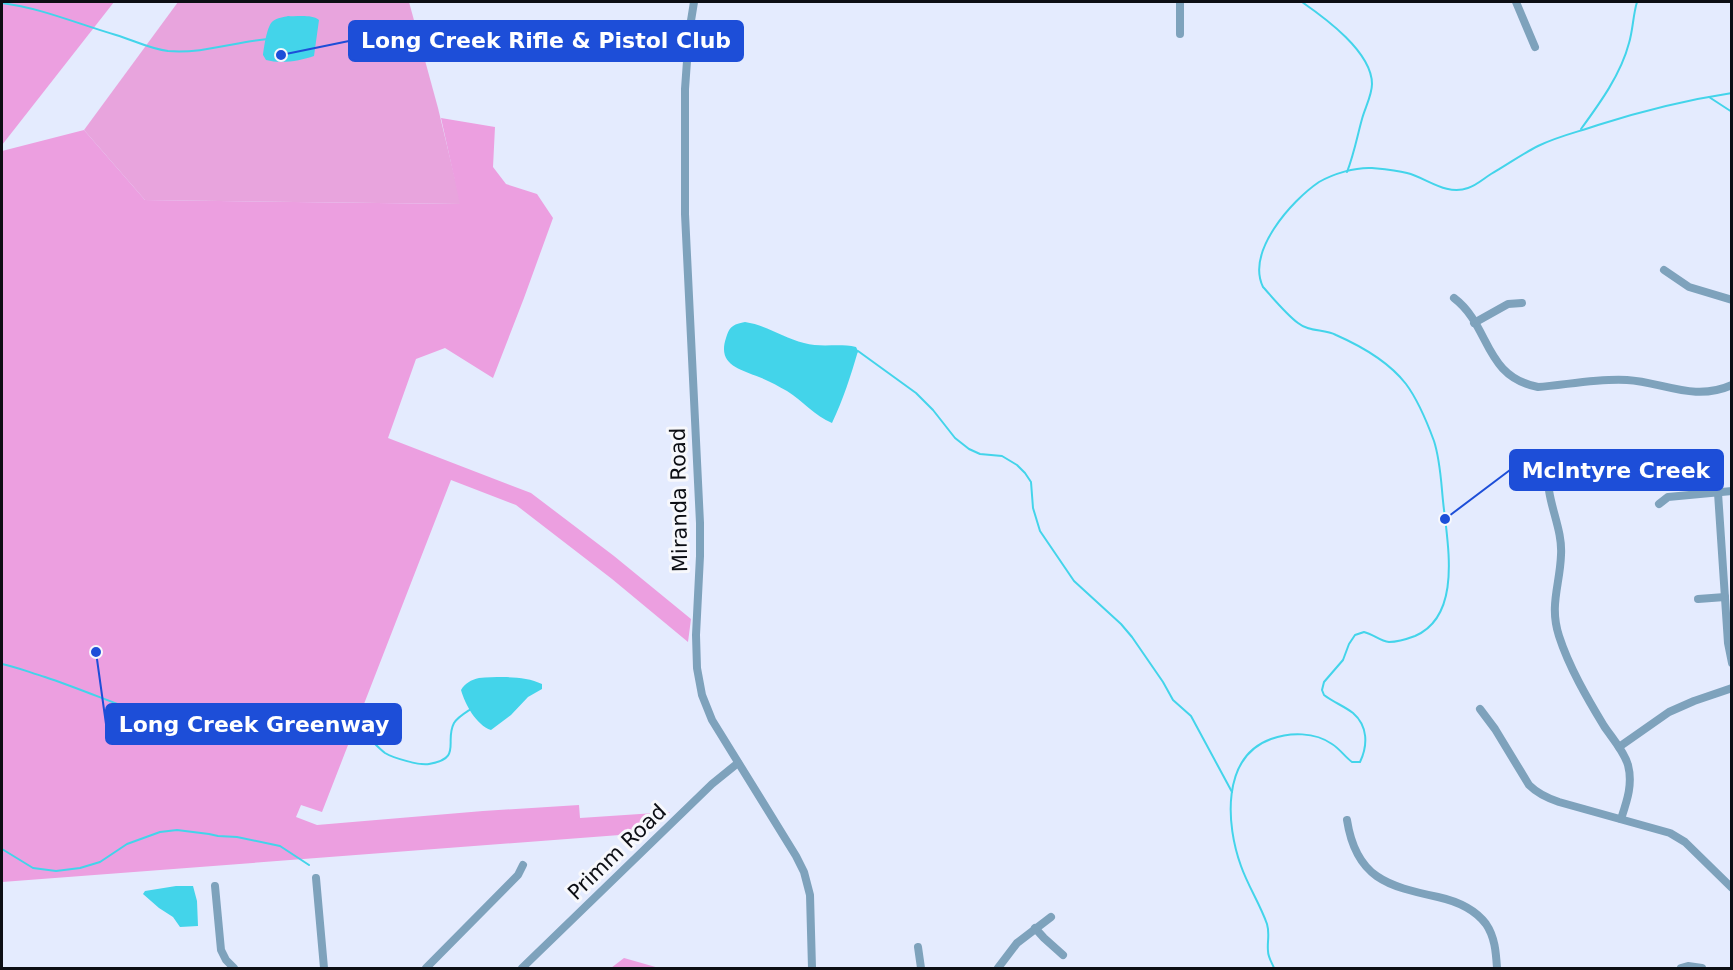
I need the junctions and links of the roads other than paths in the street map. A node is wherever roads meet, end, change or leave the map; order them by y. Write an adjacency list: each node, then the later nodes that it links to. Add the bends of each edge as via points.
1 (694, 2): 22 (street, Miranda Road, via 685,89 685,214 700,523 697,668 707,708)
2 (1180, 2): 4 (street)
3 (1516, 2): 5 (street)
4 (1180, 34)
5 (1535, 47)
6 (1664, 270): 8 (street, via 1689,287)
7 (1454, 298): 10 (street)
8 (1731, 300)
9 (1522, 303): 10 (street, via 1508,304)
10 (1474, 323): 11 (street, via 1504,372 1525,384 1538,387 1627,380 1705,393)
11 (1731, 385)
12 (1549, 470): 21 (street, via 1547,484 1562,554 1554,616 1559,637 1571,667)
13 (1731, 492): 14 (street)
14 (1718, 493): 15 (street, via 1668,497); 16 (street)
15 (1659, 504)
16 (1725, 597): 17 (street); 18 (street)
17 (1698, 599)
18 (1731, 663)
19 (1731, 688): 21 (street, via 1669,712)
20 (1480, 709): 23 (street, via 1536,792)
21 (1619, 747): 23 (street, via 1628,765 1630,786)
22 (738, 763): 37 (street, Primm Road); 38 (street, Miranda Road, via 806,878 812,913)
23 (1621, 819): 28 (street, via 1670,833 1685,842)
24 (1347, 820): 41 (street, via 1352,846 1377,877 1400,888 1460,903 1477,914 1490,931)
25 (523, 865): 33 (street, via 518,875)
26 (316, 878): 36 (street)
27 (215, 886): 35 (street, via 221,950)
28 (1731, 888)
29 (1051, 917): 30 (street)
30 (1035, 928): 32 (street); 40 (street, via 1017,943)
31 (918, 947): 39 (street)
32 (1063, 955)
33 (428, 968)
34 (1682, 968): 42 (street)
35 (234, 969)
36 (324, 969)
37 (522, 969)
38 (812, 969)
39 (921, 969)
40 (998, 969)
41 (1497, 969)
42 (1702, 969)

